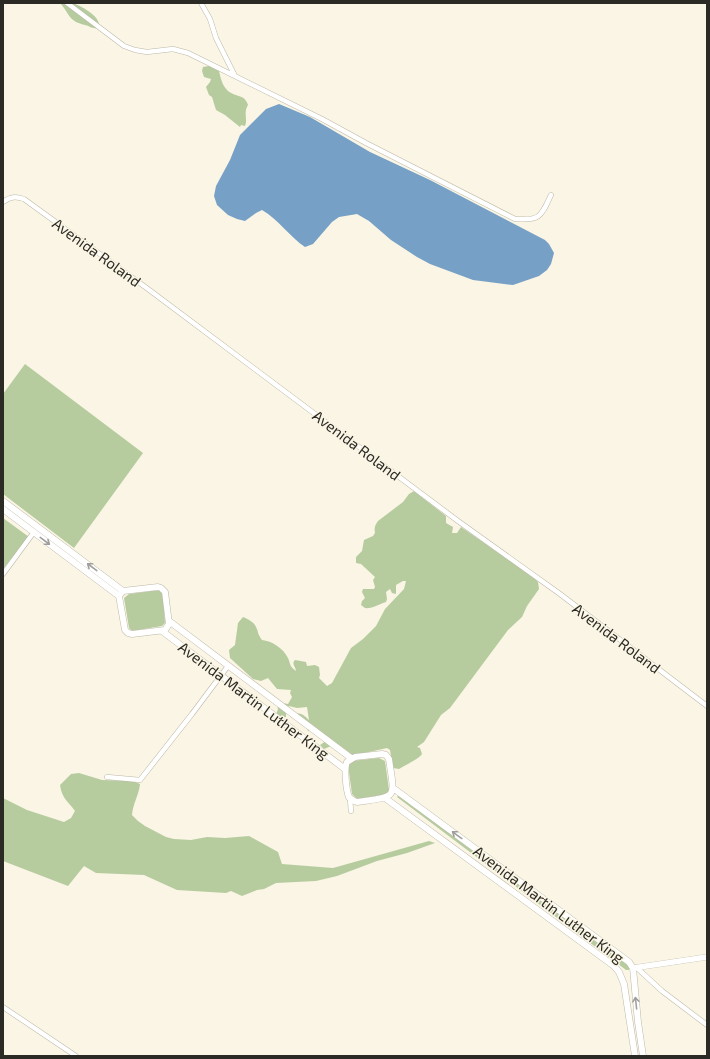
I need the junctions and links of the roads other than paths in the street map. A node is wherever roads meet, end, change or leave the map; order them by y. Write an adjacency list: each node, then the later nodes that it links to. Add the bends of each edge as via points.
1 (67, 3): 3 (street, via 124,46 147,52 173,49)
2 (201, 3): 3 (street)
3 (234, 74): 4 (street, via 516,219 531,220 542,215)
4 (551, 195)
5 (3, 202): 15 (street, Avenida Roland, via 9,198 24,199 560,594)
6 (3, 501): 10 (main road, one-way to 6)
7 (3, 509): 8 (main road)
8 (34, 532): 9 (street); 10 (main road, one-way to 10)
9 (3, 574)
10 (121, 593): 11 (main road, via 161,588 165,592); 12 (main road, via 125,630 128,633)
11 (169, 621): 12 (main road, via 168,627); 13 (main road, Avenida Martin Luther King)
12 (162, 631): 14 (main road, Avenida Martin Luther King)
13 (228, 666): 14 (street); 16 (main road, Avenida Martin Luther King)
14 (221, 675): 17 (main road, Avenida Martin Luther King); 20 (street, via 140,780)
15 (707, 706)
16 (291, 713): 17 (main road); 18 (main road, Avenida Martin Luther King)
17 (284, 722): 19 (main road, Avenida Martin Luther King)
18 (351, 758): 19 (main road, via 346,762); 21 (main road, via 386,755 389,759)
19 (345, 769): 23 (main road)
20 (107, 777)
21 (393, 788): 22 (main road, via 390,796); 26 (main road, Avenida Martin Luther King, one-way to 21)
22 (385, 798): 23 (main road, via 357,802); 27 (main road, Avenida Martin Luther King)
23 (350, 799): 24 (street)
24 (351, 811)
25 (707, 957): 26 (street)
26 (634, 967): 28 (main road, Avenida Martin Luther King); 32 (street)
27 (619, 972): 28 (main road, via 627,976); 31 (main road, Avenida Martin Luther King, via 624,984)
28 (633, 974): 30 (main road, Avenida Martin Luther King, one-way to 28)
29 (3, 1007): 33 (street)
30 (638, 1022): 31 (main road); 35 (main road, Avenida Martin Luther King)
31 (630, 1023): 34 (main road, Avenida Martin Luther King)
32 (707, 1025)
33 (76, 1056)
34 (635, 1056)
35 (643, 1056)

